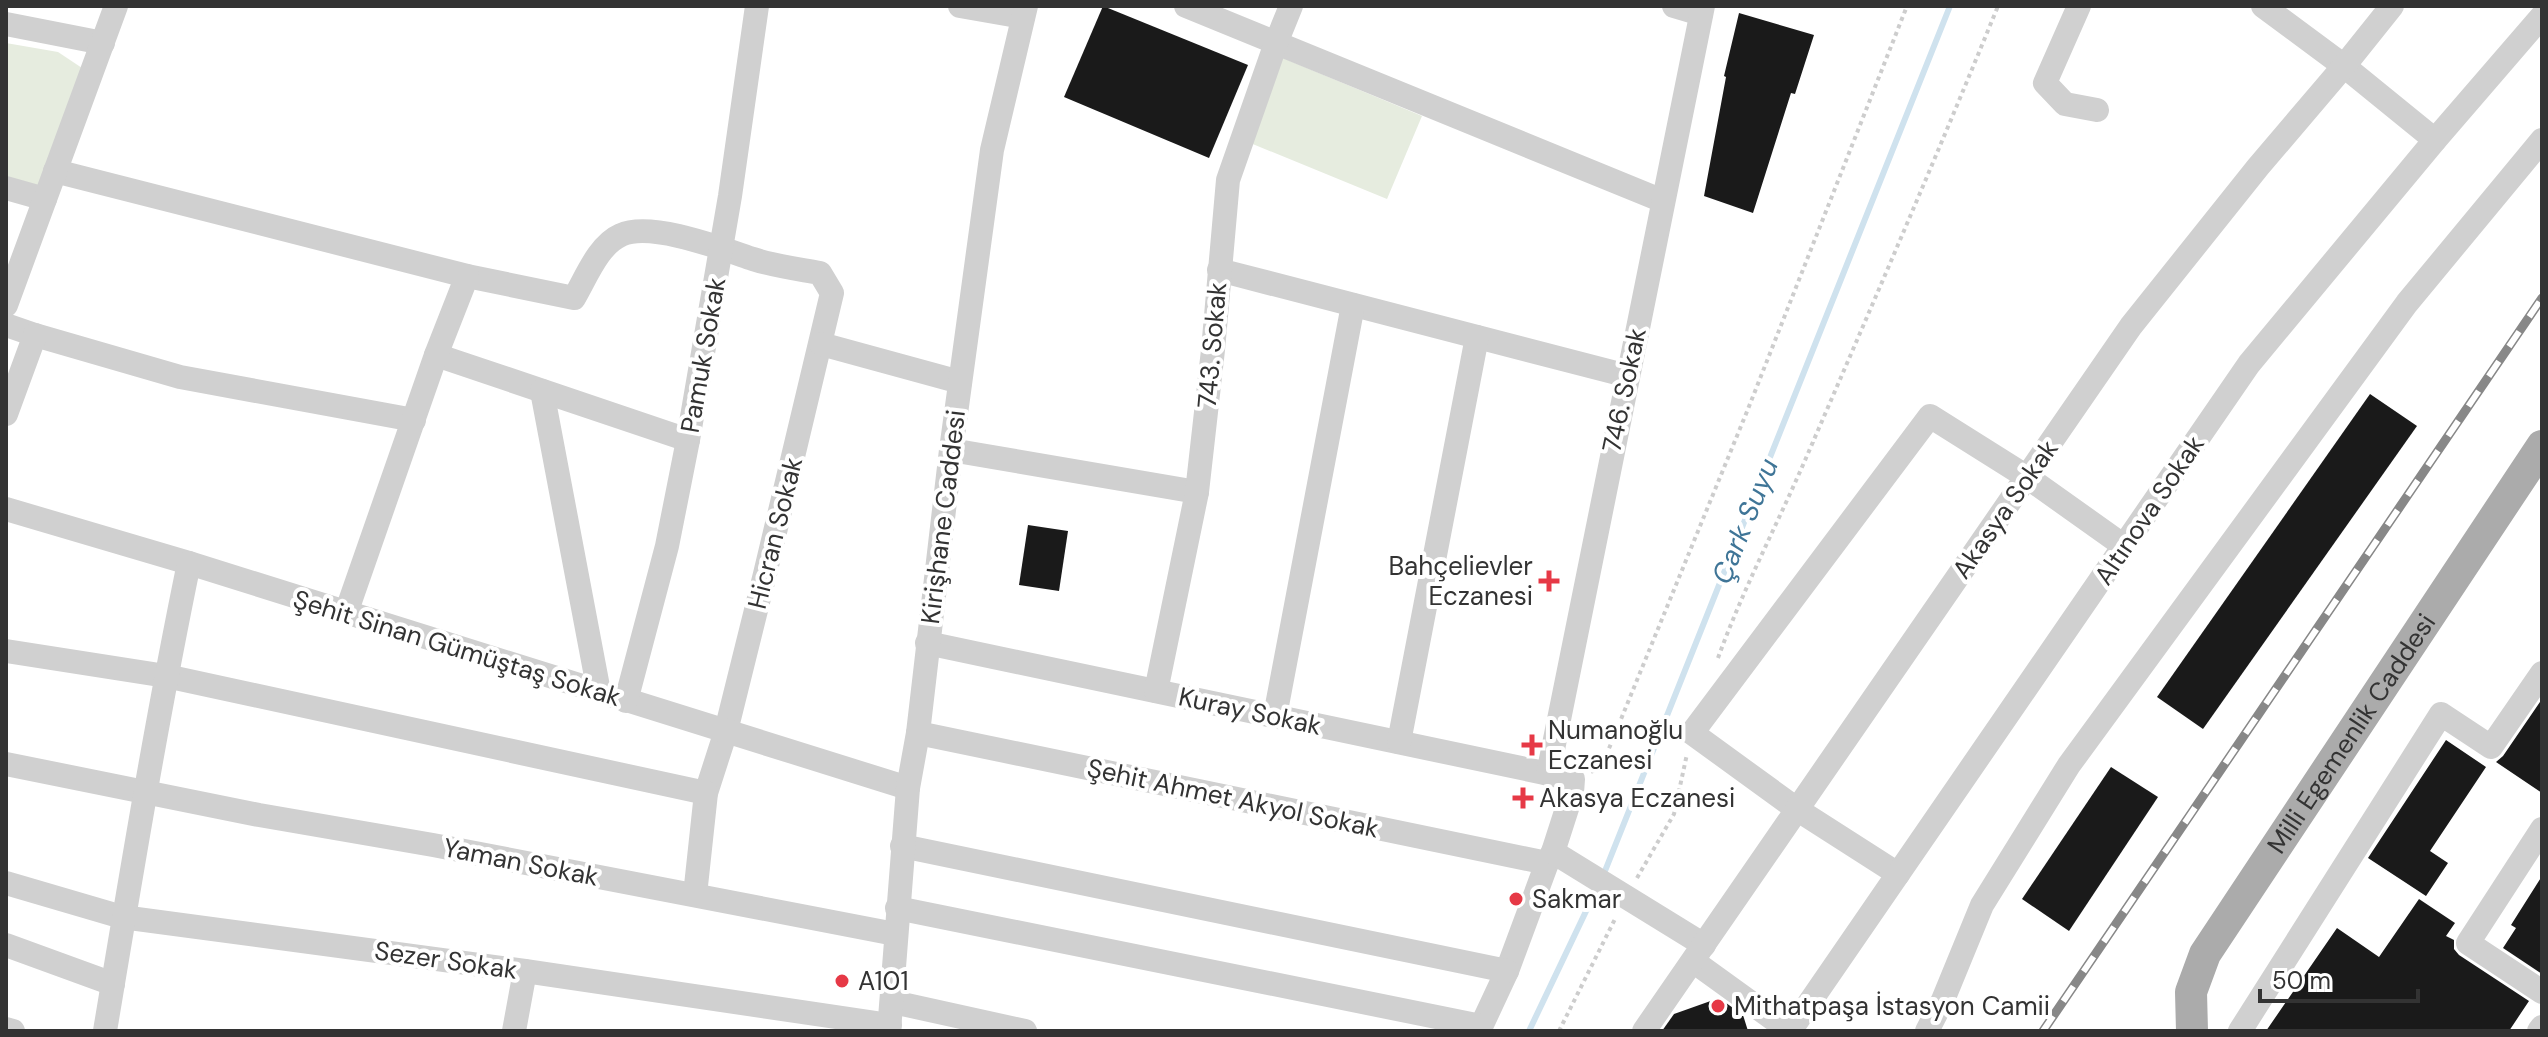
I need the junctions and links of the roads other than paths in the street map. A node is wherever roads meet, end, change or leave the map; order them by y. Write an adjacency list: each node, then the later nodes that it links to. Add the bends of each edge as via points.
1 (116, 6): 14 (street)
2 (757, 6): 24 (street, Pamuk Sokak)
3 (960, 6): 11 (street)
4 (1186, 6): 15 (street)
5 (1291, 6): 15 (street, 743. Sokak)
6 (1674, 6): 10 (street)
7 (2079, 6): 17 (street, via 2045,83 2065,104)
8 (2263, 6): 16 (street)
9 (2392, 6): 16 (street, Akasya Sokak)
10 (1702, 10): 23 (street, 746. Sokak)
11 (1024, 11): 35 (street, Kirişhane Caddesi, via 992,150)
12 (2542, 16): 18 (street, Altınova Sokak)
13 (6, 24): 14 (street)
14 (103, 43): 20 (street)
15 (1276, 43): 23 (street); 25 (street, 743. Sokak, via 1228,180)
16 (2344, 66): 18 (street); 42 (street, Akasya Sokak, via 2131,326)
17 (2097, 110)
18 (2435, 140): 46 (street, Altınova Sokak, via 2249,364)
19 (2542, 140): 90 (street, via 2407,303 2069,765 1982,905)
20 (55, 171): 22 (street); 26 (street)
21 (6, 188): 22 (street)
22 (45, 199): 27 (street)
23 (1663, 201): 34 (street, 746. Sokak)
24 (722, 247): 26 (street, Hicran Sokak, via 652,231 622,234 602,251 574,298); 32 (street, Hicran Sokak, via 755,260 820,273 832,293); 39 (street, Pamuk Sokak)
25 (1219, 270): 28 (street); 44 (street, 743. Sokak)
26 (467, 276): 33 (street)
27 (6, 305)
28 (1353, 305): 31 (street); 56 (street)
29 (6, 325): 30 (street)
30 (35, 335): 37 (street); 38 (street, via 180,377)
31 (1477, 337): 34 (street); 59 (street)
32 (821, 344): 35 (street); 57 (street, Hicran Sokak)
33 (436, 355): 36 (street); 38 (street)
34 (1628, 376): 61 (street, 746. Sokak)
35 (960, 382): 41 (street, Kirişhane Caddesi)
36 (542, 391): 39 (street); 54 (street)
37 (6, 414)
38 (414, 420): 48 (street)
39 (688, 440): 55 (street, Pamuk Sokak, via 667,546)
40 (2542, 446): 91 (main road, Milli Egemenlik Caddesi, via 2205,954 2191,992)
41 (951, 450): 44 (street); 49 (street, Kirişhane Caddesi)
42 (2027, 477): 46 (street); 65 (street, Akasya Sokak); 65 (street, via 1930,416 1692,733)
43 (2542, 486): 92 (main road, Milli Egemenlik Caddesi, via 2222,965)
44 (1197, 492): 53 (street, 743. Sokak)
45 (6, 509): 47 (street, Şehit Sinan Gümüştaş Sokak)
46 (2124, 546): 69 (street, Altınova Sokak)
47 (189, 563): 48 (street, Şehit Sinan Gümüştaş Sokak); 52 (street)
48 (346, 613): 54 (street, Şehit Sinan Gümüştaş Sokak)
49 (927, 643): 53 (street, Kuray Sokak); 58 (street, Kirişhane Caddesi)
50 (6, 651): 52 (street)
51 (2542, 673): 93 (street, via 2491,747 2441,714)
52 (166, 676): 63 (street); 64 (street)
53 (1156, 691): 56 (street, Kuray Sokak)
54 (599, 692): 55 (street, Şehit Sinan Gümüştaş Sokak)
55 (626, 701): 57 (street, Şehit Sinan Gümüştaş Sokak)
56 (1275, 716): 59 (street, Kuray Sokak)
57 (726, 731): 62 (street, Şehit Sinan Gümüştaş Sokak); 64 (street, Hicran Sokak)
58 (918, 733): 62 (street, Kirişhane Caddesi); 68 (street, Şehit Ahmet Akyol Sokak)
59 (1399, 742): 61 (street, Kuray Sokak)
60 (6, 764): 63 (street, Yaman Sokak)
61 (1548, 774): 68 (street, Kuray Sokak, via 1573,779)
62 (908, 788): 67 (street, Kirişhane Caddesi)
63 (146, 791): 71 (street, Yaman Sokak); 73 (street)
64 (706, 793): 71 (street, Hicran Sokak)
65 (1798, 810): 69 (street); 76 (street, Akasya Sokak)
66 (2542, 829): 80 (street, via 2468,943)
67 (902, 846): 72 (street, Kirişhane Caddesi); 78 (street)
68 (1556, 858): 76 (street, Şehit Ahmet Akyol Sokak, via 1622,892); 78 (street)
69 (1898, 874): 89 (street, Altınova Sokak)
70 (6, 883): 73 (street, Sezer Sokak)
71 (695, 895): 74 (street, Yaman Sokak)
72 (897, 908): 74 (street, Kirişhane Caddesi); 83 (street)
73 (122, 917): 77 (street, Sezer Sokak); 79 (street)
74 (895, 934): 81 (street, Kirişhane Caddesi)
75 (6, 945): 79 (street)
76 (1698, 953): 88 (street, Akasya Sokak); 89 (street, Şehit Ahmet Akyol Sokak)
77 (525, 971): 81 (street, Sezer Sokak); 86 (street)
78 (1507, 971): 83 (street)
79 (113, 984): 85 (street)
80 (2542, 992)
81 (891, 1020): 87 (street, Sezer Sokak)
82 (6, 1029): 84 (street)
83 (1480, 1029)
84 (13, 1031)
85 (105, 1031)
86 (514, 1031)
87 (1025, 1031)
88 (1644, 1031)
89 (1790, 1031)
90 (1927, 1031)
91 (2192, 1031)
92 (2199, 1031)
93 (2240, 1031)

